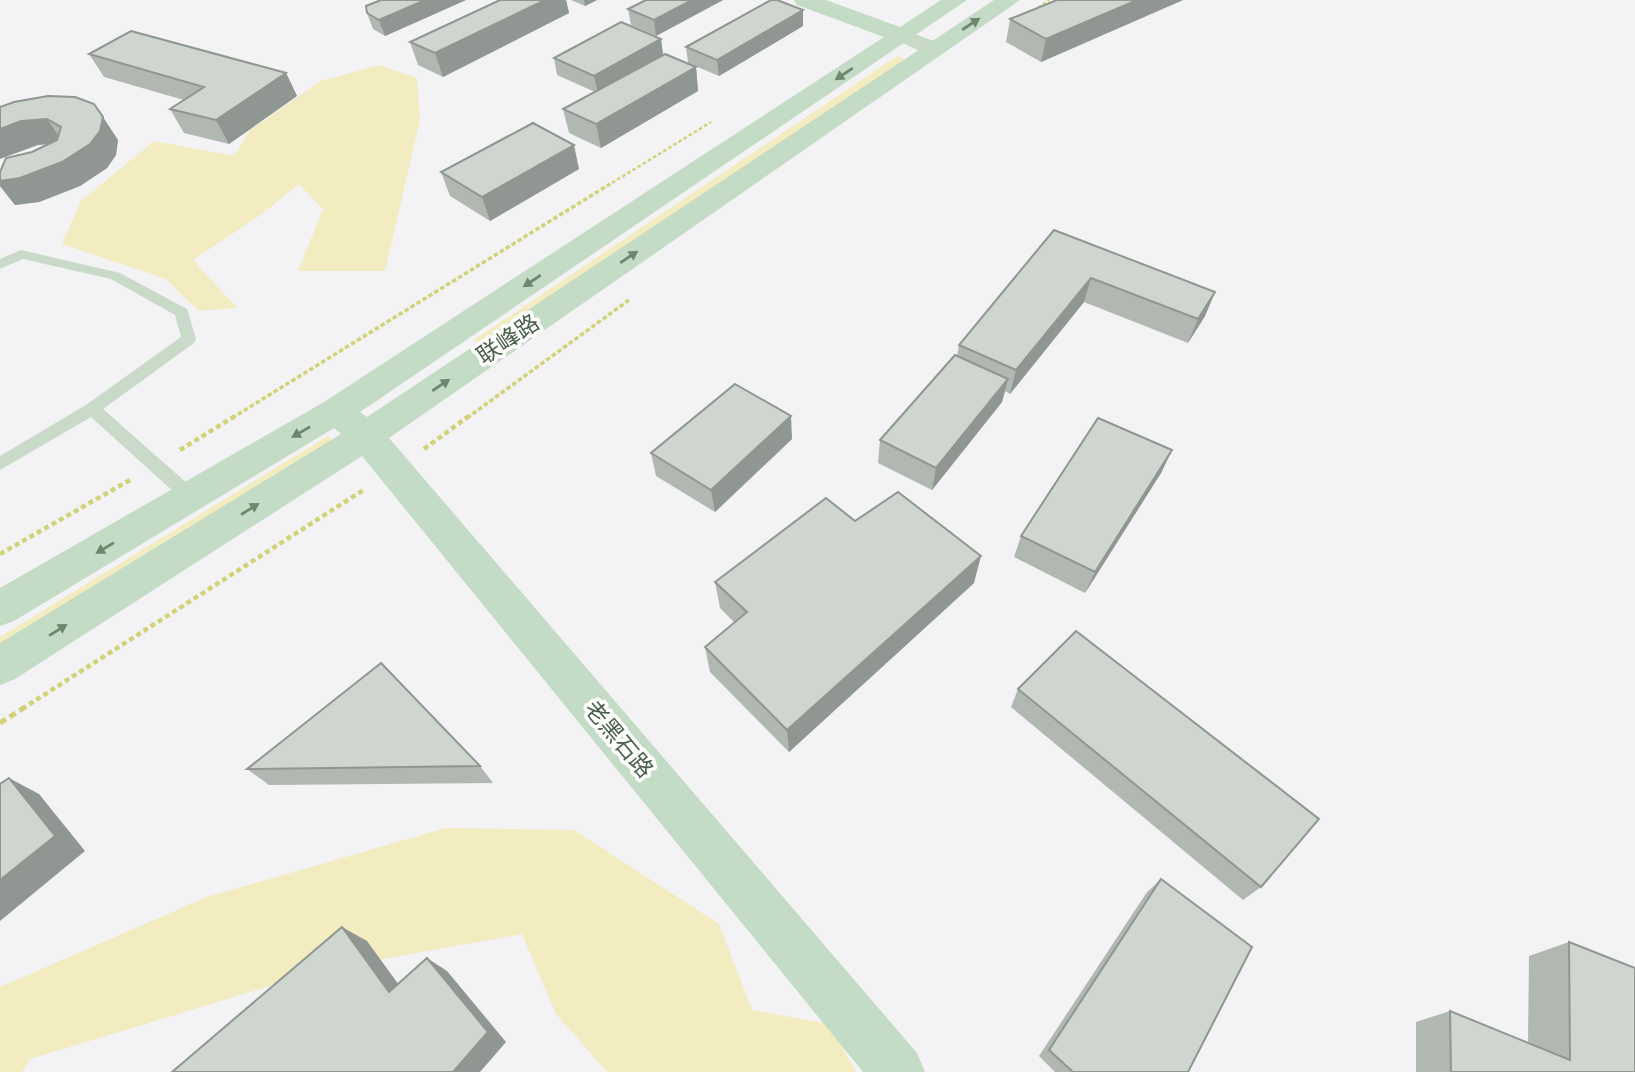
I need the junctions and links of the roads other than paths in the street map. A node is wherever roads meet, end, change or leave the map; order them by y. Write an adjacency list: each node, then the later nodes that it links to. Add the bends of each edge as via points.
1 (805, 0): 4 (main road)
2 (956, 0): 4 (main road, 联峰路)
3 (1009, 0): 5 (main road, 联峰路, one-way to 3)
4 (901, 36): 5 (street); 8 (main road, 联峰路, one-way to 8)
5 (934, 49): 8 (main road, 联峰路, one-way to 5)
6 (0, 265): 7 (lane, via 21,254 115,276 182,312 189,339)
7 (92, 409): 9 (lane); 10 (lane)
8 (351, 424): 10 (main road, 联峰路, one-way to 10); 12 (main road, 联峰路, one-way to 8); 13 (main road, 老黑石路)
9 (0, 464)
10 (191, 497): 11 (main road, 联峰路, one-way to 11)
11 (0, 610)
12 (0, 666)
13 (898, 1072)

